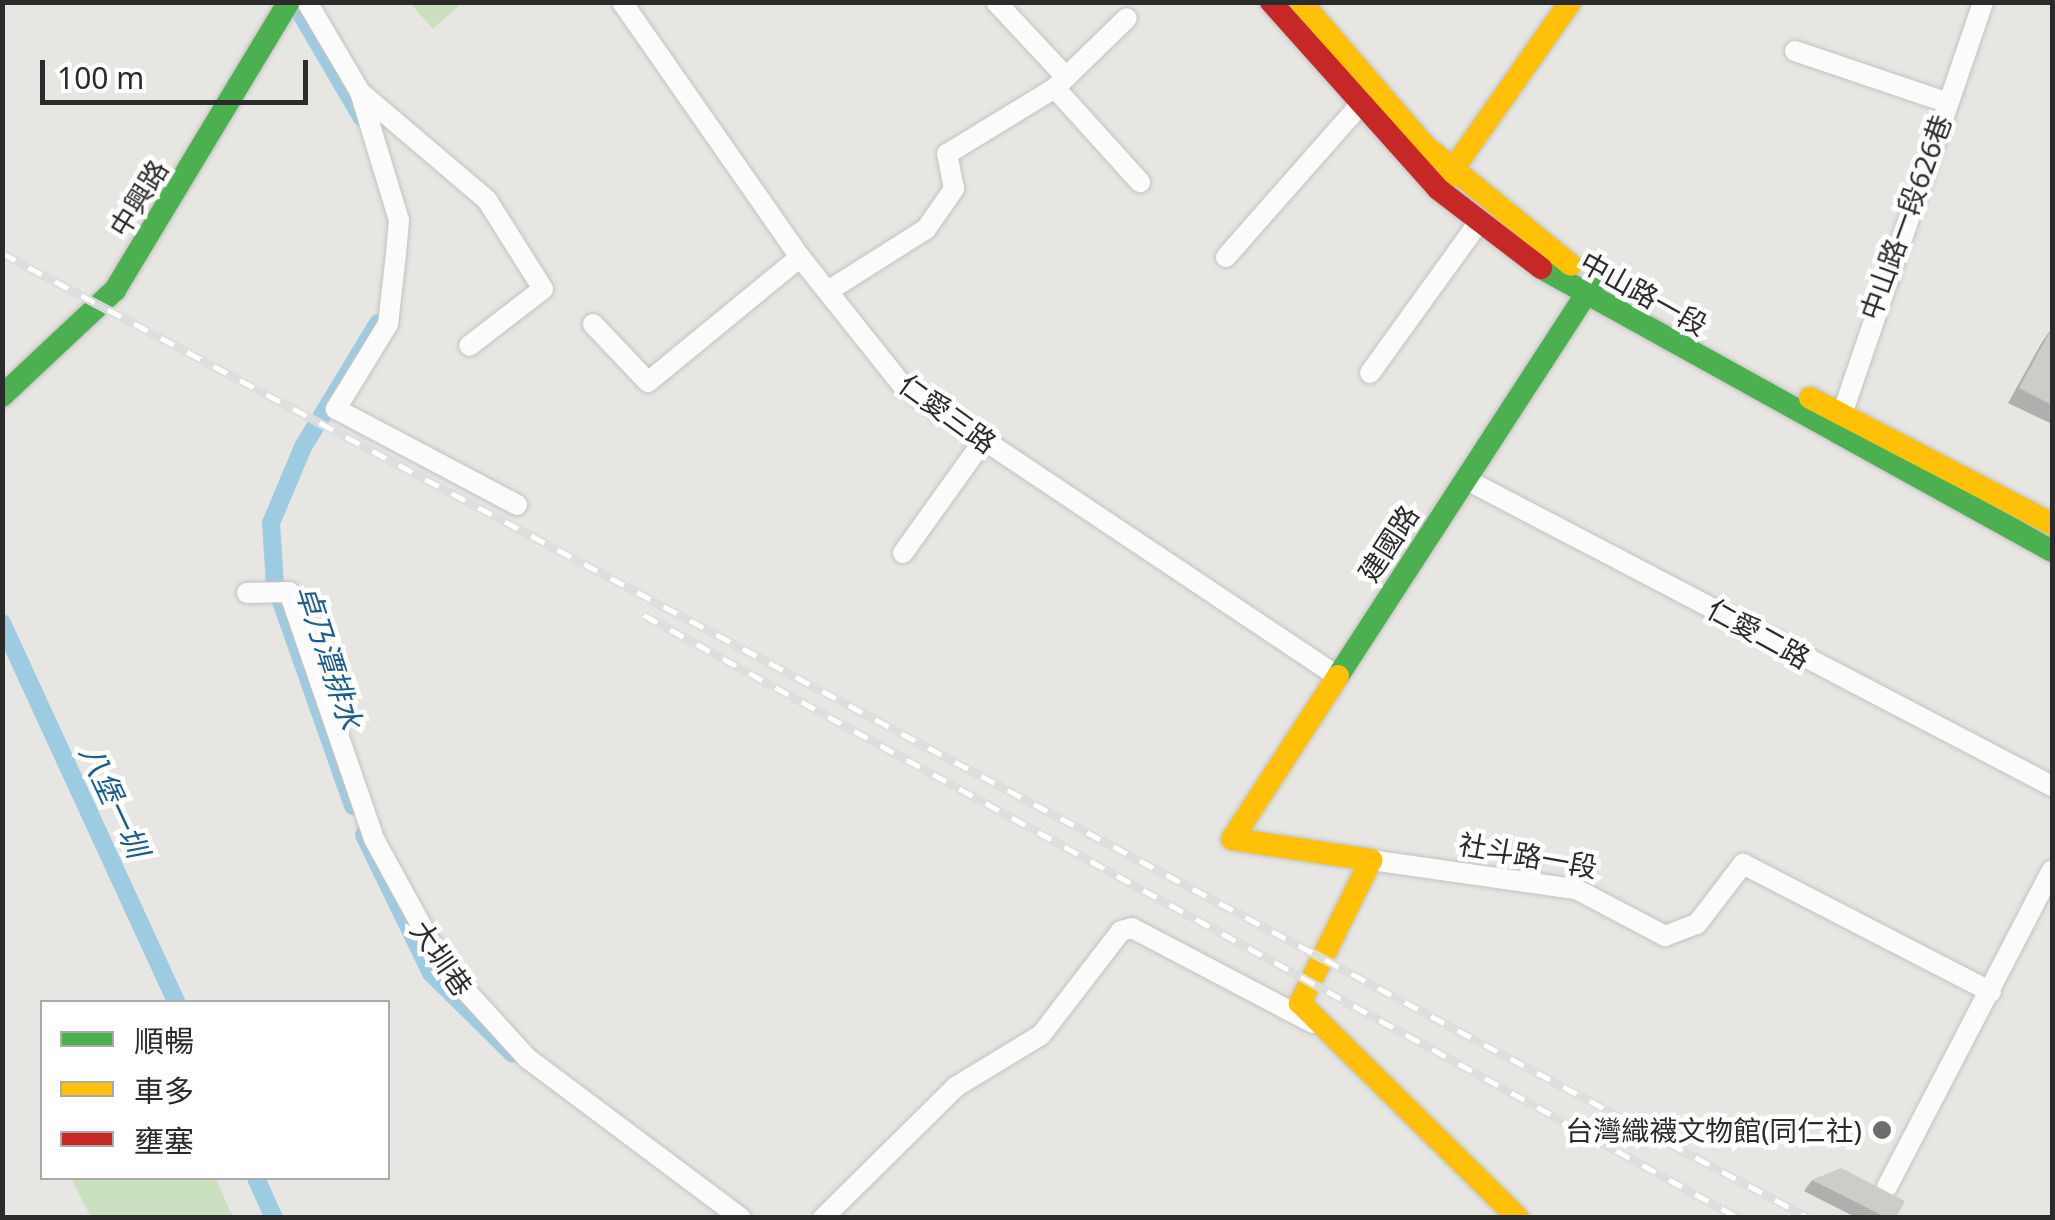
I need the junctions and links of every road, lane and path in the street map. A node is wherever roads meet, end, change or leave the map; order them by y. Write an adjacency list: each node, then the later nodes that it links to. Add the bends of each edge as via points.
1 (307, 2): 12 (street)
2 (622, 2): 20 (street, 仁愛三路)
3 (996, 2): 11 (street)
4 (1271, 2): 14 (street, 中山路一段)
5 (1301, 2): 15 (street, 中山路一段)
6 (1570, 2): 15 (street)
7 (1983, 2): 13 (street, 中山路一段626巷)
8 (284, 12): 26 (street, 中興路, via 115,290)
9 (1127, 18): 11 (street)
10 (1795, 51): 13 (street)
11 (1060, 82): 16 (street); 22 (street, via 947,154 954,190 926,228)
12 (360, 92): 24 (street, via 487,200 543,288); 30 (street, via 398,220 396,254 388,324 336,409)
13 (1946, 102): 27 (street, 中山路一段626巷)
14 (1360, 105): 17 (street, 中山路一段); 19 (street)
15 (1454, 171): 17 (street); 21 (street, 中山路一段)
16 (1140, 182)
17 (1438, 190): 18 (street, 中山路一段)
18 (1479, 222): 21 (street, 中山路一段); 25 (street)
19 (1226, 257)
20 (800, 258): 22 (street, 仁愛三路); 23 (street, via 648,382)
21 (1590, 289): 27 (street, 中山路一段); 29 (street, 建國路)
22 (828, 291): 28 (street, 仁愛三路, via 904,386)
23 (593, 324)
24 (469, 346)
25 (1370, 372)
26 (2, 396)
27 (1838, 424): 31 (street, 中山路一段); 32 (street, 中山路一段)
28 (984, 440): 33 (street); 35 (street, 仁愛三路)
29 (1466, 479): 35 (street, 建國路); 36 (street, 仁愛二路)
30 (517, 505)
31 (2052, 524)
32 (2052, 551)
33 (903, 553)
34 (248, 594): 42 (street, 大圳巷, via 289,592 374,839 444,967 527,1058)
35 (1337, 676): 37 (street, 建國路, via 1232,838)
36 (2052, 786)
37 (1372, 860): 39 (street, 社斗路一段, via 1576,889 1665,936 1697,924 1743,864); 40 (street, via 1300,1003)
38 (2052, 870): 39 (street)
39 (1991, 992): 41 (street)
40 (1313, 1024): 43 (street, via 1132,928 1121,931 1041,1036 957,1086); 44 (street)
41 (1887, 1187)
42 (742, 1218)
43 (823, 1218)
44 (1518, 1218)

